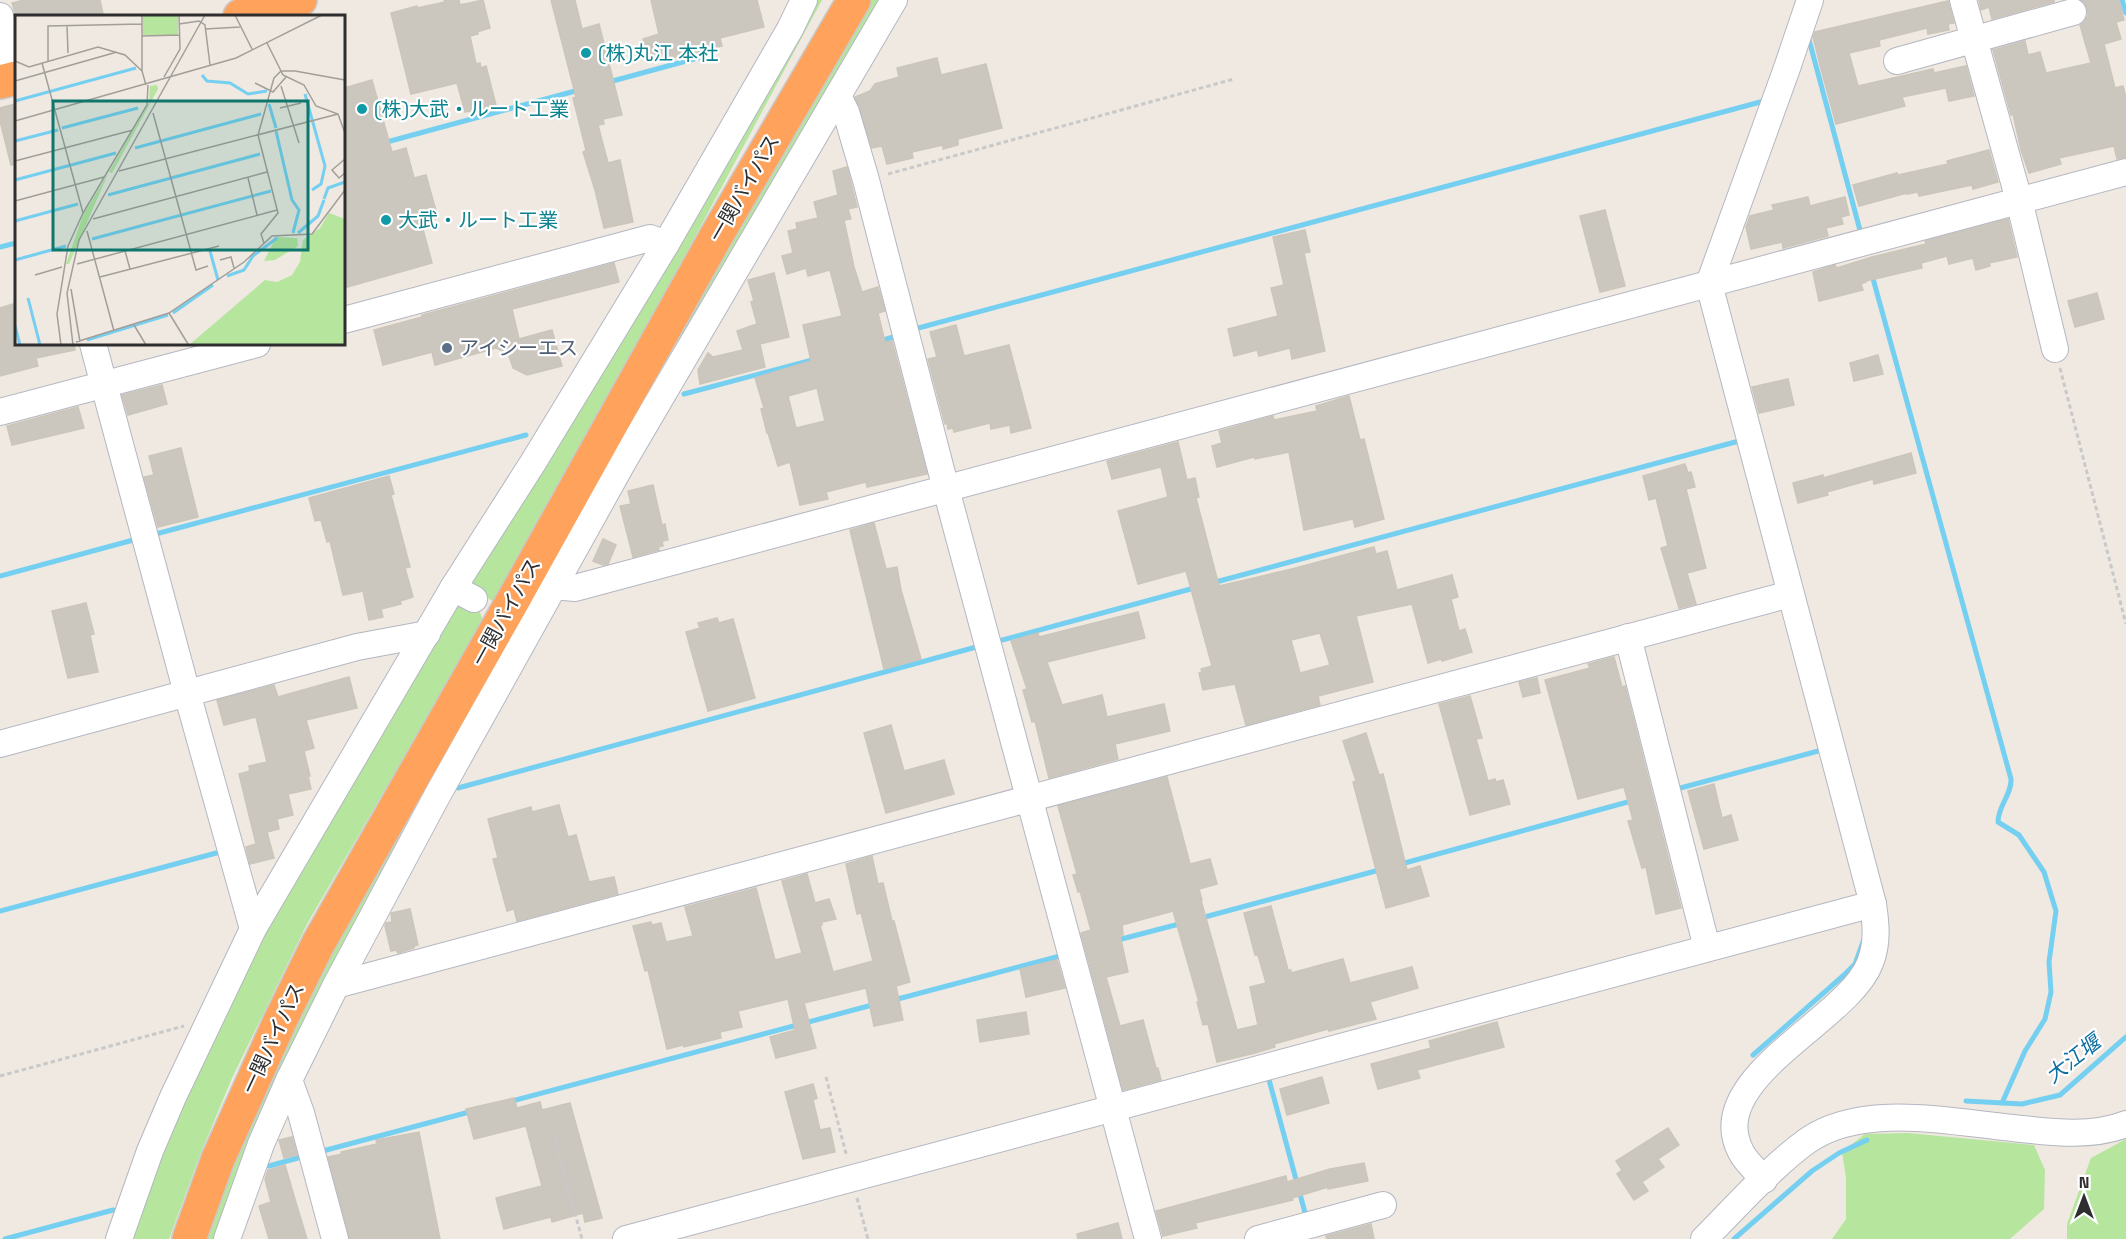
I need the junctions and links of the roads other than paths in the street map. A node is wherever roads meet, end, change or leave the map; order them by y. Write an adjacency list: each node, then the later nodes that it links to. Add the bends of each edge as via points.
1 (300, 0): 9 (highway)
2 (804, 0): 20 (street)
3 (838, 0): 19 (highway, via 751,156)
4 (854, 0): 19 (highway, 一関バイパス)
5 (894, 0): 16 (street)
6 (1810, 0): 21 (street)
7 (1963, 0): 11 (street)
8 (2073, 12): 11 (street)
9 (244, 15)
10 (0, 16): 13 (street)
11 (1973, 39): 12 (street); 18 (street)
12 (1897, 60)
13 (15, 74)
14 (15, 78): 15 (highway)
15 (0, 82)
16 (838, 96): 28 (street, via 866,180); 29 (street)
17 (2126, 172): 18 (street)
18 (2019, 200): 21 (street); 25 (street)
19 (715, 238): 46 (highway, 一関バイパス, via 318,944 222,1149)
20 (666, 244): 22 (street, via 650,238); 31 (street, via 534,461 464,593)
21 (1709, 284): 28 (street); 30 (street)
22 (345, 320)
23 (93, 345): 26 (street)
24 (252, 345): 26 (street)
25 (2055, 349)
26 (104, 384): 27 (street); 33 (street)
27 (0, 412)
28 (946, 489): 29 (street, via 575,588); 35 (street)
29 (553, 586): 39 (street, via 524,627)
30 (1790, 594): 32 (street); 36 (street)
31 (427, 634): 33 (street, via 357,647); 37 (street)
32 (1628, 637): 35 (street); 38 (street)
33 (187, 693): 34 (street); 37 (street)
34 (0, 744)
35 (1029, 797): 39 (street); 41 (street)
36 (1873, 904): 38 (street); 43 (street, via 1877,932 1870,965 1852,990 1769,1065 1736,1109 1734,1125 1741,1153)
37 (254, 929): 45 (street, via 172,1097)
38 (1707, 948): 41 (street)
39 (336, 985): 40 (street)
40 (289, 1080): 47 (street); 48 (street)
41 (1112, 1108): 49 (street); 50 (street)
42 (2126, 1124): 43 (street, via 2068,1134 1917,1119 1858,1120 1808,1140)
43 (1764, 1180): 52 (street)
44 (1383, 1205): 51 (street)
45 (119, 1239)
46 (189, 1239)
47 (226, 1239)
48 (335, 1239)
49 (626, 1239)
50 (1148, 1239)
51 (1258, 1239)
52 (1704, 1239)

